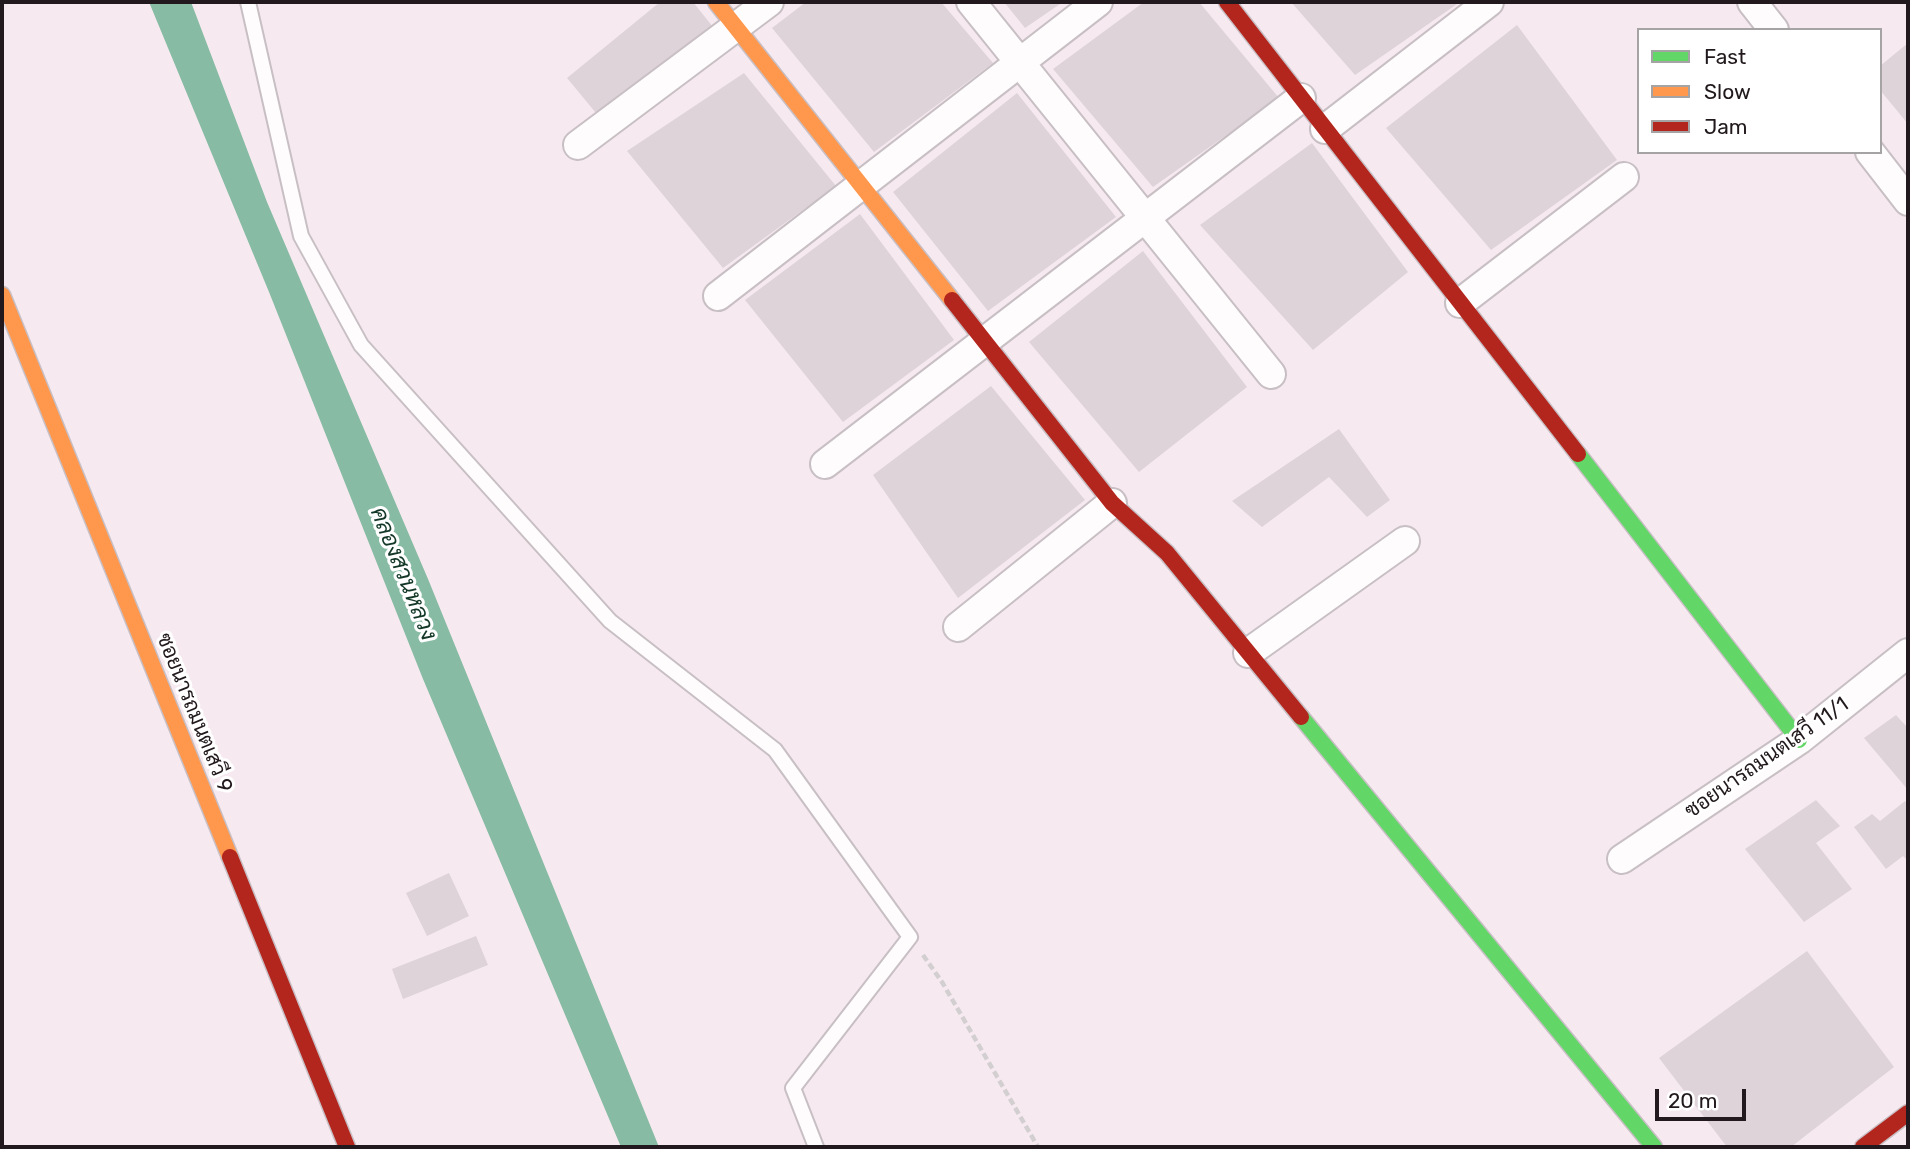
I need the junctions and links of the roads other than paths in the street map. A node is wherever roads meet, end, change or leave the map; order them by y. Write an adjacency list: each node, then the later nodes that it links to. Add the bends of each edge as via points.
1 (248, 2): 35 (lane, via 301,236 361,345 610,621 775,750 910,937 793,1088)
2 (716, 2): 9 (street)
3 (769, 2): 9 (street)
4 (971, 2): 11 (street)
5 (1098, 2): 11 (street)
6 (1227, 2): 12 (street)
7 (1489, 2): 13 (street)
8 (1752, 2): 10 (street)
9 (736, 27): 14 (street); 17 (street)
10 (1772, 28)
11 (1019, 61): 17 (street); 19 (street)
12 (1301, 98): 13 (street); 19 (street)
13 (1325, 129): 22 (street)
14 (578, 145)
15 (1872, 154): 18 (street)
16 (1623, 177): 22 (street)
17 (861, 185): 21 (street); 23 (street)
18 (1908, 201)
19 (1145, 218): 23 (street); 24 (street)
20 (2, 295): 34 (street, ซอยนารถมนตเสวี 9)
21 (718, 296)
22 (1460, 303): 31 (street)
23 (985, 342): 25 (street); 26 (street)
24 (1271, 374)
25 (825, 464)
26 (1112, 503): 28 (street); 29 (street, via 1167,553)
27 (1405, 541): 29 (street)
28 (958, 627)
29 (1248, 653): 36 (street)
30 (1908, 653): 31 (street, ซอยนารถมนตเสวี 11/1)
31 (1799, 740): 32 (street, ซอยนารถมนตเสวี 11/1)
32 (1622, 859)
33 (1908, 1113): 37 (street)
34 (347, 1147)
35 (816, 1147)
36 (1654, 1147)
37 (1863, 1147)

